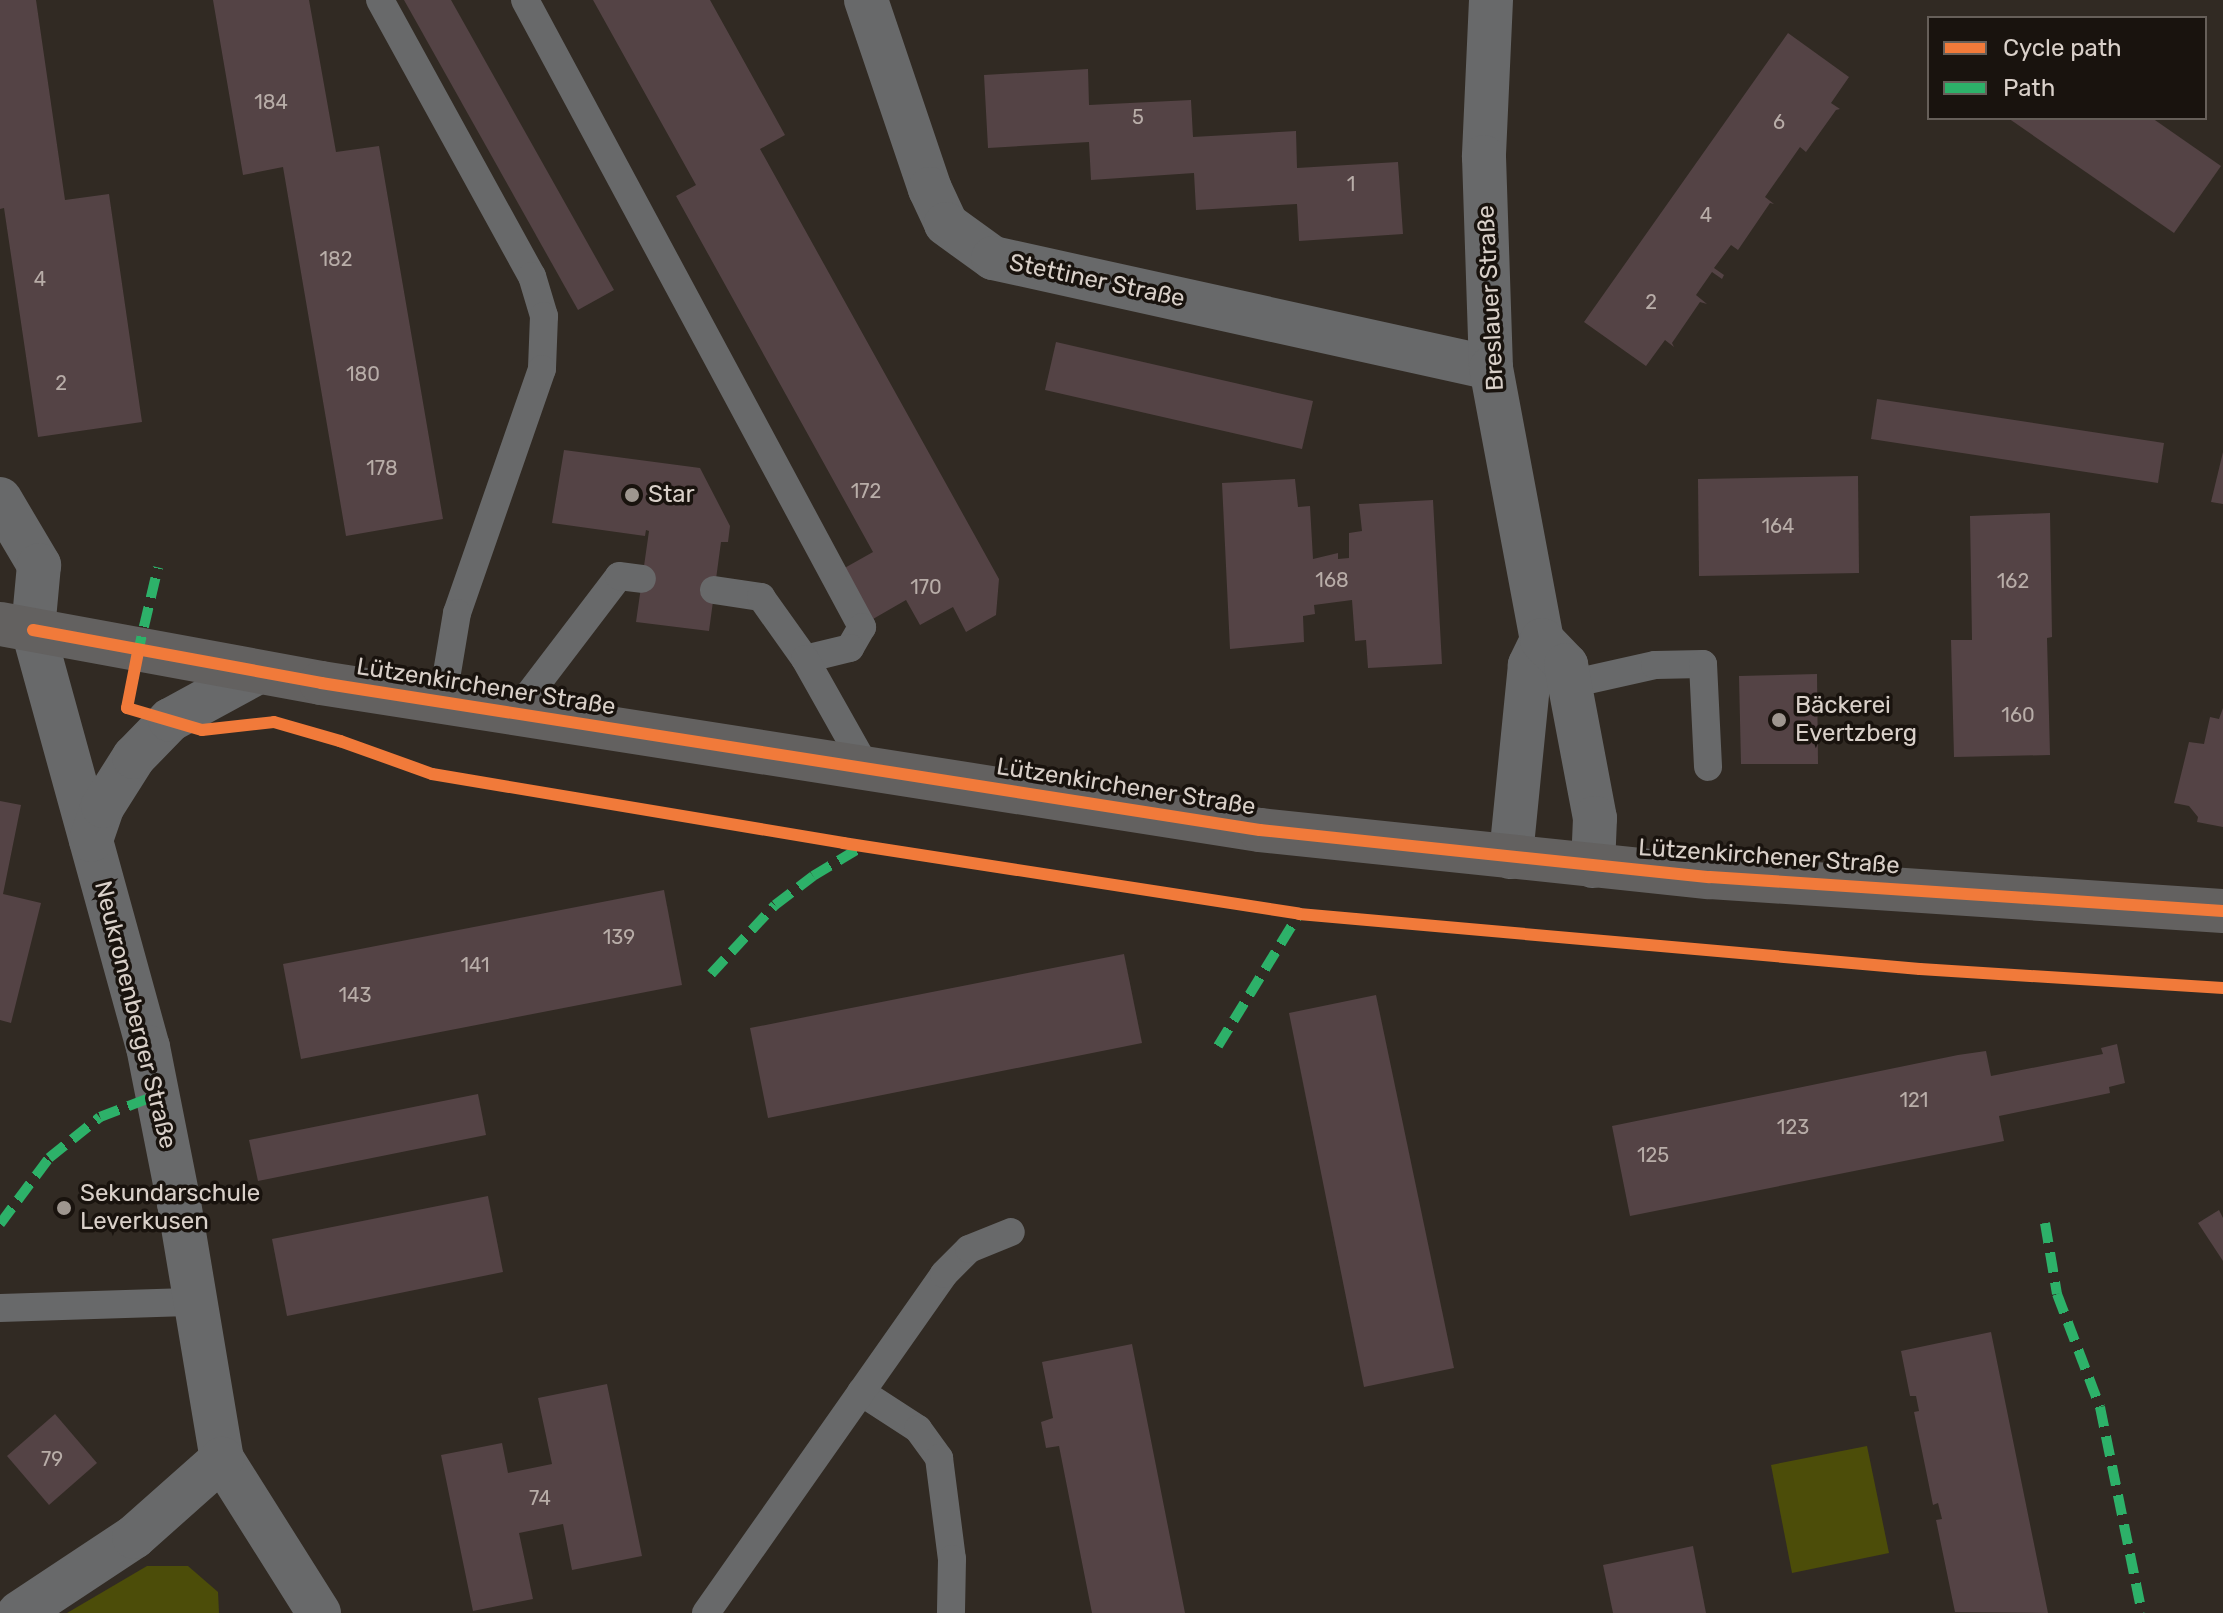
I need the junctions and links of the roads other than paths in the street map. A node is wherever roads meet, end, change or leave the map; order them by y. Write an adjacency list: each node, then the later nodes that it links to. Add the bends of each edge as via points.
1 (380, 0): 14 (lane, via 532,276 544,316 542,369 457,613)
2 (525, 0): 11 (lane, via 862,627 850,648)
3 (866, 0): 5 (street, Stettiner Straße, via 946,224 993,258)
4 (1491, 0): 5 (street, Breslauer Straße, via 1484,157)
5 (1491, 368): 10 (street, Breslauer Straße)
6 (0, 499): 9 (street, via 39,565)
7 (642, 579): 15 (lane, via 619,576)
8 (714, 590): 11 (lane, via 761,597)
9 (16, 627): 12 (main road, Lützenkirchener Straße); 18 (street, Neukronenberger Straße)
10 (1542, 640): 13 (street, Breslauer Straße, via 1566,665); 19 (street, via 1530,665)
11 (805, 659): 17 (lane)
12 (258, 672): 14 (main road, Lützenkirchener Straße); 18 (street, via 170,720 134,757 103,806)
13 (1570, 684): 16 (lane, via 1655,665 1703,664); 20 (street, Breslauer Straße, via 1595,818)
14 (442, 703): 15 (main road, Lützenkirchener Straße)
15 (514, 714): 17 (main road, Lützenkirchener Straße)
16 (1708, 767)
17 (868, 771): 19 (main road, Lützenkirchener Straße, via 1260,830)
18 (91, 840): 23 (street, Neukronenberger Straße, via 148,1047)
19 (1511, 857): 20 (main road, Lützenkirchener Straße)
20 (1593, 866): 21 (main road, Lützenkirchener Straße)
21 (2223, 911)
22 (1011, 1232): 25 (lane, via 969,1249 944,1274)
23 (196, 1302): 24 (lane); 26 (street, Neukronenberger Straße)
24 (0, 1308)
25 (861, 1392): 29 (lane); 30 (lane, via 918,1429 939,1458 952,1559)
26 (222, 1459): 27 (street, via 134,1537); 28 (street)
27 (19, 1613)
28 (319, 1613)
29 (706, 1613)
30 (951, 1613)

